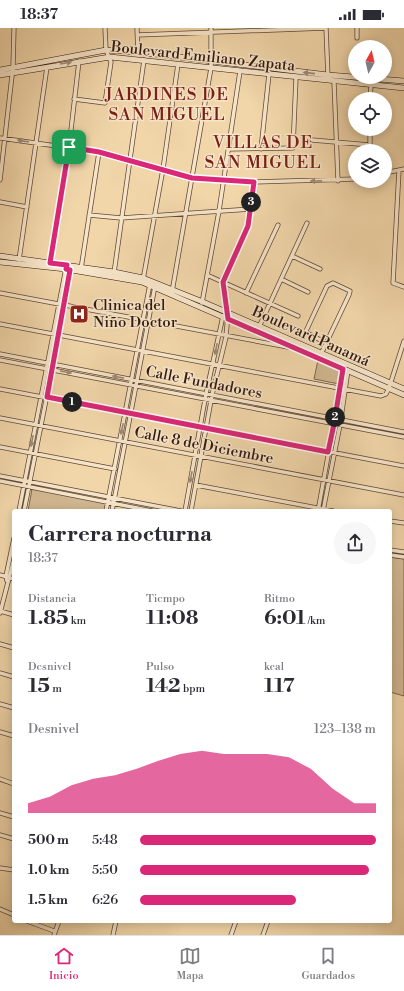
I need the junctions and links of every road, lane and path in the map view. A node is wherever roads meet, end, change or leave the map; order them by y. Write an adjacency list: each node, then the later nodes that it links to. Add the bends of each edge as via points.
1 (14, 28): 17 (street)
2 (105, 28): 10 (street)
3 (136, 28): 8 (street)
4 (326, 28): 6 (street); 25 (street)
5 (357, 28): 9 (street)
6 (268, 29): 7 (street)
7 (211, 30): 8 (street); 16 (street)
8 (137, 35): 11 (street)
9 (357, 38)
10 (106, 50): 11 (street, Boulevard Emiliano Zapata); 12 (street); 17 (street, Boulevard Emiliano Zapata)
11 (138, 52): 16 (street, Boulevard Emiliano Zapata)
12 (110, 56): 13 (street, Boulevard Emiliano Zapata); 14 (street, Boulevard Emiliano Zapata); 31 (street, via 104,103)
13 (144, 60): 15 (street, Boulevard Emiliano Zapata); 42 (street)
14 (79, 61): 18 (street, Boulevard Emiliano Zapata, one-way to 14); 31 (street)
15 (178, 64): 16 (street, Boulevard Emiliano Zapata); 43 (street)
16 (210, 65): 20 (street, Boulevard Emiliano Zapata); 25 (street, Boulevard Emiliano Zapata, one-way to 16); 47 (street)
17 (13, 67): 19 (street, Boulevard Emiliano Zapata); 21 (street)
18 (46, 67): 21 (street, Boulevard Emiliano Zapata); 35 (street)
19 (0, 70)
20 (240, 71): 22 (street, Boulevard Emiliano Zapata); 39 (street)
21 (12, 73): 23 (street, Boulevard Emiliano Zapata); 33 (street)
22 (269, 74): 24 (street, Boulevard Emiliano Zapata); 40 (street)
23 (0, 75)
24 (296, 78): 25 (street, Boulevard Emiliano Zapata); 40 (street, via 293,148)
25 (328, 78): 26 (street, Boulevard Emiliano Zapata); 27 (street, Boulevard Emiliano Zapata)
26 (404, 81)
27 (334, 82): 28 (street, Boulevard Emiliano Zapata); 36 (street)
28 (371, 86): 29 (street, Boulevard Emiliano Zapata); 30 (street)
29 (404, 88)
30 (371, 92)
31 (74, 99): 38 (street)
32 (0, 138): 33 (street)
33 (6, 139): 35 (street, one-way to 33); 48 (street)
34 (312, 140): 36 (street)
35 (36, 143): 38 (street); 54 (street)
36 (337, 143): 37 (street); 51 (street)
37 (354, 144)
38 (69, 147): 41 (street); 67 (street)
39 (229, 149): 40 (street); 49 (street)
40 (260, 149)
41 (99, 152): 42 (street); 58 (street)
42 (131, 160): 43 (street); 60 (street)
43 (163, 169): 47 (street); 59 (street)
44 (404, 169): 45 (street)
45 (399, 170): 46 (street); 77 (street, via 393,283)
46 (392, 172)
47 (192, 178): 49 (street); 57 (street)
48 (0, 180)
49 (223, 180): 52 (street); 56 (street)
50 (348, 180): 51 (street)
51 (338, 181): 52 (street, one-way to 52)
52 (254, 182): 55 (street)
53 (0, 202): 54 (street)
54 (27, 207): 65 (street)
55 (251, 208): 56 (street); 75 (street, via 248,226)
56 (219, 210): 57 (street); 72 (street)
57 (187, 213): 59 (street); 78 (street)
58 (89, 215): 60 (street); 69 (street)
59 (155, 216): 60 (street); 74 (street)
60 (121, 218): 71 (street)
61 (307, 223): 64 (street)
62 (278, 226): 79 (street)
63 (0, 256): 65 (street, Boulevard Panamá)
64 (292, 256): 70 (street); 73 (street)
65 (19, 261): 66 (street, Boulevard Panamá); 67 (street, Boulevard Panamá)
66 (0, 262)
67 (50, 265): 68 (street, Boulevard Panamá)
68 (68, 268): 69 (street, Boulevard Panamá); 84 (street)
69 (81, 269): 71 (street, Boulevard Panamá)
70 (320, 269)
71 (114, 274): 74 (street, Boulevard Panamá)
72 (207, 275): 75 (street); 82 (street)
73 (281, 279): 80 (street); 83 (street)
74 (143, 280): 76 (street, Boulevard Panamá)
75 (223, 282): 79 (street); 85 (street)
76 (153, 284): 78 (street, Boulevard Panamá); 87 (street); 88 (street)
77 (404, 287)
78 (172, 291): 82 (street, Boulevard Panamá)
79 (246, 292): 83 (street)
80 (308, 292)
81 (0, 293): 84 (street)
82 (202, 304): 85 (street, Boulevard Panamá)
83 (271, 304): 86 (street); 90 (street)
84 (61, 305): 87 (street); 91 (street)
85 (226, 313): 90 (street, Boulevard Panamá); 92 (street); 93 (street); 96 (street, Boulevard Panamá)
86 (298, 316)
87 (144, 320): 88 (street); 97 (street)
88 (149, 322): 92 (street); 98 (street)
89 (0, 324): 91 (street)
90 (259, 327): 100 (street, Boulevard Panamá)
91 (56, 335): 97 (street); 102 (street)
92 (219, 336): 93 (street); 103 (street, one-way to 103)
93 (226, 337): 96 (street); 104 (street)
94 (404, 341): 112 (street)
95 (326, 343): 95 (street, via 350,291 333,283 327,286 306,331); 100 (street)
96 (294, 349): 100 (street, Boulevard Panamá)
97 (138, 351): 98 (street); 108 (street)
98 (143, 352): 103 (street); 109 (street)
99 (0, 354): 102 (street, Calle Fundadores)
100 (319, 356): 105 (street, Boulevard Panamá)
101 (0, 360): 106 (street)
102 (51, 364): 106 (street); 107 (street); 108 (street, Calle Fundadores, one-way to 102)
103 (213, 365): 104 (street); 118 (street)
104 (219, 367): 114 (street); 121 (street)
105 (346, 368): 112 (street, Boulevard Panamá); 114 (street); 115 (street)
106 (47, 369): 107 (street); 119 (street)
107 (52, 370): 110 (street, one-way to 110); 120 (street)
108 (132, 380): 109 (street, Calle Fundadores); 110 (street)
109 (138, 381): 111 (street); 118 (street, Calle Fundadores)
110 (131, 385): 111 (street); 122 (street)
111 (137, 386): 118 (street); 123 (street)
112 (390, 386): 115 (street, via 386,394 381,396); 116 (street, Boulevard Panamá); 117 (street, Boulevard Panamá)
113 (0, 388): 119 (street)
114 (339, 389): 115 (street); 125 (street)
115 (345, 390): 126 (street)
116 (404, 390)
117 (404, 395)
118 (206, 396): 121 (street, Calle Fundadores); 131 (street)
119 (42, 397): 120 (street); 128 (street)
120 (47, 397): 122 (street); 130 (street)
121 (212, 398): 125 (street, Calle Fundadores); 127 (street); 132 (street)
122 (126, 413): 123 (street); 135 (street, one-way to 135)
123 (131, 414): 131 (street); 136 (street)
124 (0, 418): 128 (street, Calle 8 de Diciembre)
125 (335, 419): 126 (street, Calle Fundadores); 127 (street)
126 (341, 420): 129 (street); 133 (street, Calle Fundadores)
127 (334, 424): 129 (street); 139 (street)
128 (36, 425): 130 (street, Calle 8 de Diciembre); 138 (street, one-way to 138)
129 (340, 425): 134 (street); 141 (street)
130 (41, 426): 135 (street, Calle 8 de Diciembre); 140 (street)
131 (200, 427): 132 (street); 142 (street)
132 (207, 429): 139 (street); 143 (street)
133 (404, 432)
134 (404, 437)
135 (120, 441): 136 (street, Calle 8 de Diciembre); 145 (street)
136 (126, 442): 142 (street, Calle 8 de Diciembre); 155 (street)
137 (0, 447): 138 (street)
138 (30, 452): 140 (street); 150 (street)
139 (328, 452): 141 (street); 147 (street)
140 (35, 453): 145 (street); 150 (street)
141 (333, 453): 144 (street); 148 (street)
142 (195, 456): 143 (street, Calle 8 de Diciembre); 164 (street, one-way to 164)
143 (201, 457): 147 (street, Calle 8 de Diciembre); 151 (street)
144 (404, 466)
145 (115, 469): 154 (street)
146 (0, 476): 150 (street)
147 (323, 480): 148 (street, Calle 8 de Diciembre); 167 (street)
148 (329, 481): 153 (street, Calle 8 de Diciembre); 168 (street)
149 (0, 482): 150 (street)
150 (26, 483): 152 (street); 154 (street); 158 (street)
151 (196, 485): 165 (street); 166 (street)
152 (29, 486): 156 (street); 159 (street)
153 (404, 495)
154 (109, 497): 155 (street); 156 (street)
155 (115, 498): 157 (street); 163 (street)
156 (108, 502): 157 (street); 160 (street)
157 (114, 503): 161 (street); 162 (street)
158 (20, 509)
159 (24, 509)
160 (106, 509)
161 (112, 509)
162 (134, 509)
163 (171, 509)
164 (185, 509)
165 (191, 509)
166 (313, 509)
167 (318, 509)
168 (323, 509)
169 (392, 521): 170 (street)
170 (404, 523)
171 (392, 550): 172 (street)
172 (404, 552)
173 (12, 554): 178 (street)
174 (392, 555): 175 (street)
175 (404, 557)
176 (12, 567): 178 (street)
177 (0, 575): 178 (street)
178 (9, 578): 179 (street)
179 (0, 612): 180 (street)
180 (12, 615)
181 (0, 644): 182 (street)
182 (12, 647)
183 (0, 673): 184 (street)
184 (12, 676)
185 (0, 704): 186 (street)
186 (12, 707)
187 (0, 732): 188 (street)
188 (12, 735)
189 (0, 779): 190 (street)
190 (12, 783)
191 (0, 813): 192 (street)
192 (12, 816)
193 (0, 835): 194 (street)
194 (12, 838)
195 (0, 868): 196 (street)
196 (12, 870)
197 (0, 910): 198 (street)
198 (12, 914)
199 (32, 923): 204 (street)
200 (58, 923): 204 (street)
201 (115, 923): 205 (street)
202 (235, 923): 206 (street)
203 (267, 923): 207 (street)
204 (54, 933)
205 (112, 935)
206 (231, 935)
207 (263, 935)

